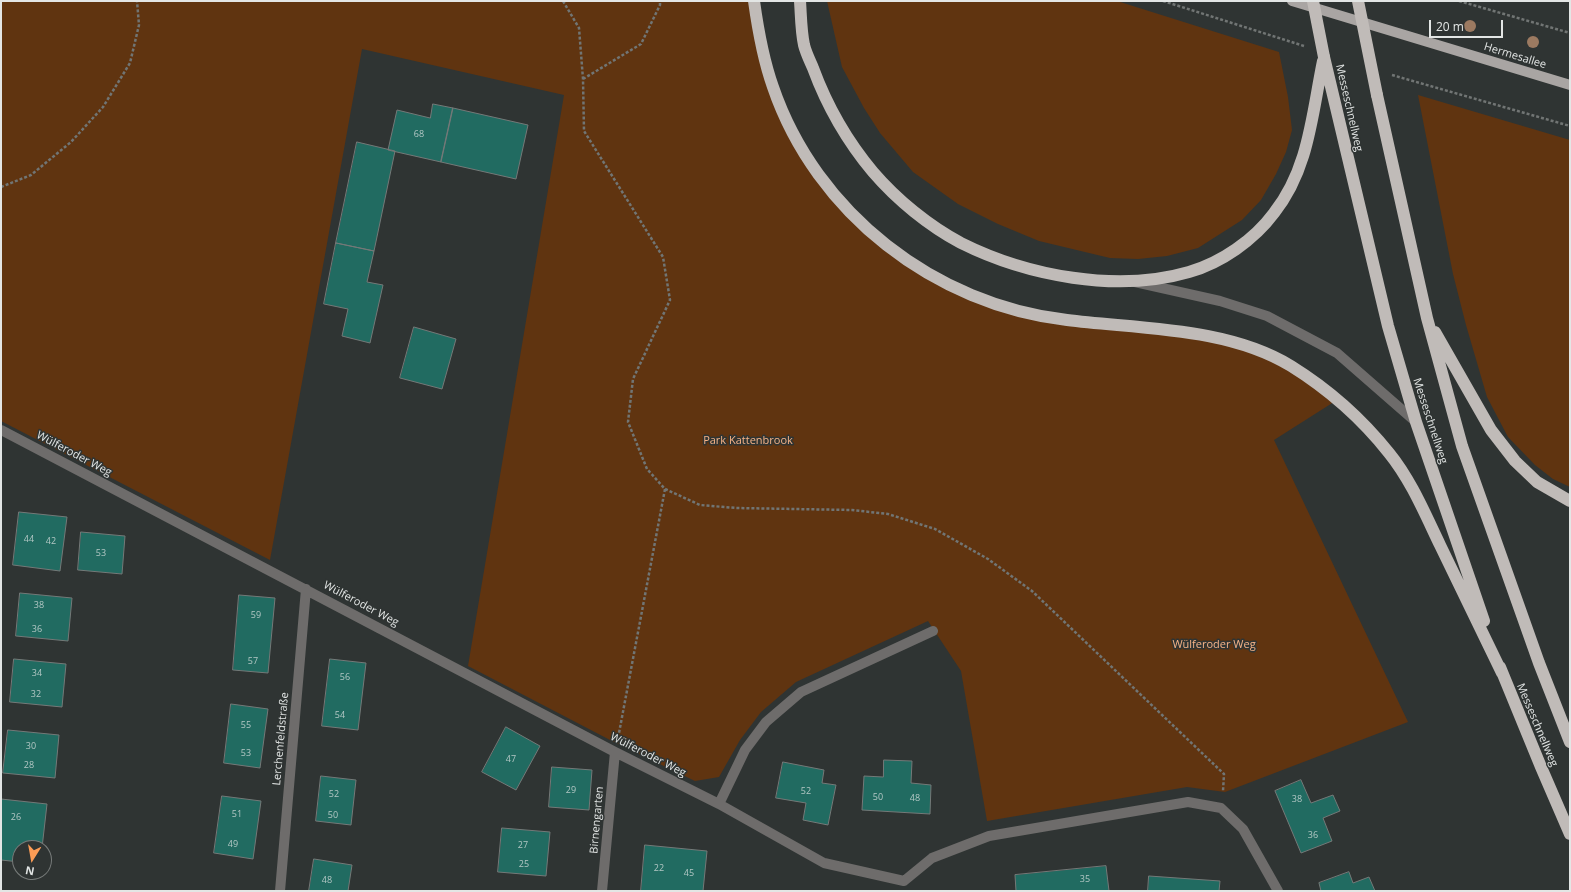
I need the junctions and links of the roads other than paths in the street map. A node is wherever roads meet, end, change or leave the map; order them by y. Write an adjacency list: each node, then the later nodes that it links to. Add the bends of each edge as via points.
1 (754, 1): 15 (highway, via 764,57 788,123 824,183 876,237 938,280 1002,307 1037,316 1179,331 1230,342 1264,353 1289,365 1318,385 1362,423 1390,454 1415,493)
2 (800, 1): 8 (highway, via 804,45 834,116 874,174 899,198 928,222 988,256 1059,275)
3 (1292, 1): 7 (main road, Hermesallee)
4 (1313, 1): 6 (highway, Messeschnellweg, bridge, via 1324,57)
5 (1358, 1): 9 (highway, Messeschnellweg, bridge)
6 (1324, 80): 8 (highway, via 1308,142 1291,188 1275,213 1257,233 1215,262 1191,272); 10 (highway, Messeschnellweg, via 1388,326)
7 (1570, 85)
8 (1132, 282): 10 (street, via 1220,301 1267,316 1337,353)
9 (1427, 318): 12 (highway, via 1491,430 1515,462 1537,482); 16 (highway, Messeschnellweg, via 1462,446 1539,663)
10 (1416, 422): 15 (highway, Messeschnellweg)
11 (2, 432): 13 (street, Wülferoder Weg)
12 (1570, 501)
13 (306, 589): 17 (street, Wülferoder Weg); 21 (street, Lerchenfeldstraße)
14 (933, 631): 18 (street, via 801,692 766,722 745,750)
15 (1502, 673): 19 (highway, Messeschnellweg)
16 (1570, 742)
17 (615, 752): 18 (street, Wülferoder Weg); 22 (street, Birnengarten)
18 (719, 804): 20 (street, Wülferoder Weg, via 824,863)
19 (1570, 834)
20 (904, 886): 23 (street, Wülferoder Weg, via 932,858 989,836 1188,802 1221,808 1243,829)
21 (280, 891)
22 (602, 891)
23 (1278, 891)

